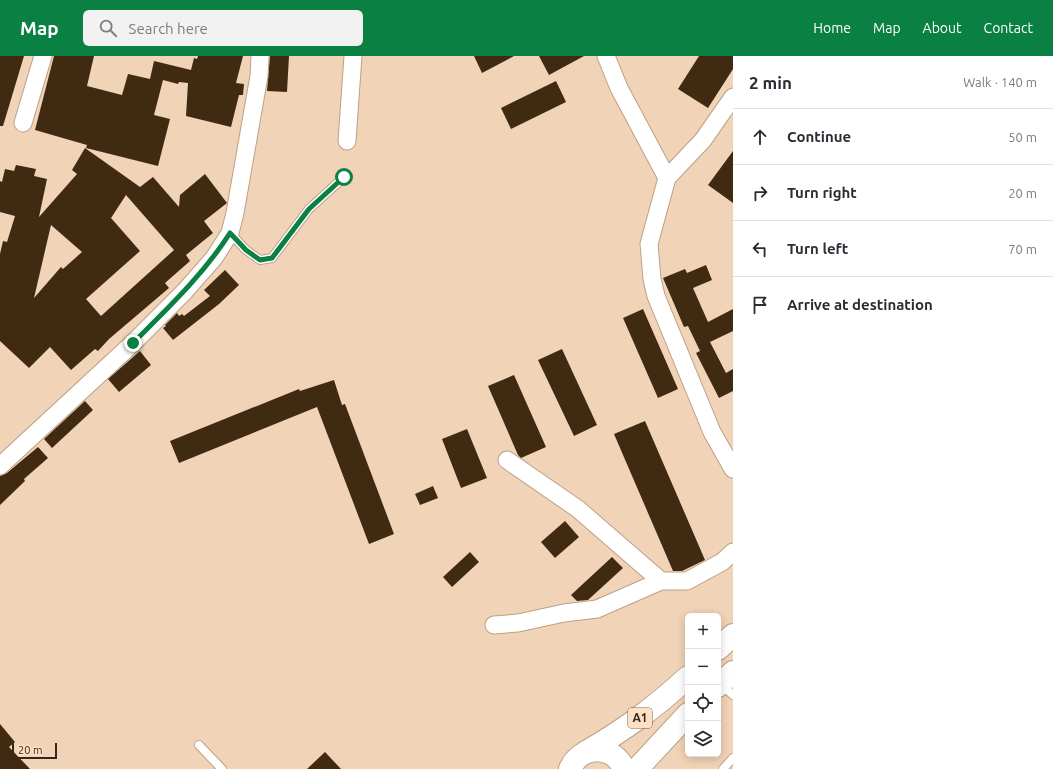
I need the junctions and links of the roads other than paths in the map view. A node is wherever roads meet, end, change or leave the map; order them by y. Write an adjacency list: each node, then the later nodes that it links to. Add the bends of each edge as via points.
1 (43, 56): 6 (street)
2 (260, 56): 10 (street, via 259,76)
3 (353, 56): 7 (street)
4 (606, 56): 9 (street, via 619,88)
5 (733, 97): 9 (street, via 702,140)
6 (23, 123)
7 (347, 141)
8 (344, 177): 10 (lane, via 309,209 272,258 260,260)
9 (667, 178): 13 (street, via 648,244 652,279 656,296 696,396 712,432)
10 (230, 233): 12 (street, via 214,258 185,291 122,354)
11 (507, 460): 15 (street, via 578,509)
12 (0, 466)
13 (733, 469)
14 (733, 552): 15 (street, via 722,562 687,581)
15 (661, 582): 16 (street, via 597,608)
16 (494, 625)
17 (733, 635): 18 (highway)
18 (721, 646)
19 (685, 680): 22 (highway, A1, via 642,717)
20 (685, 717): 27 (highway, A1)
21 (199, 745): 25 (lane)
22 (586, 752): 24 (highway, via 578,757); 26 (highway, via 595,750 611,753)
23 (733, 758): 28 (lane)
24 (570, 768)
25 (222, 769)
26 (624, 769)
27 (637, 769)
28 (723, 769)

